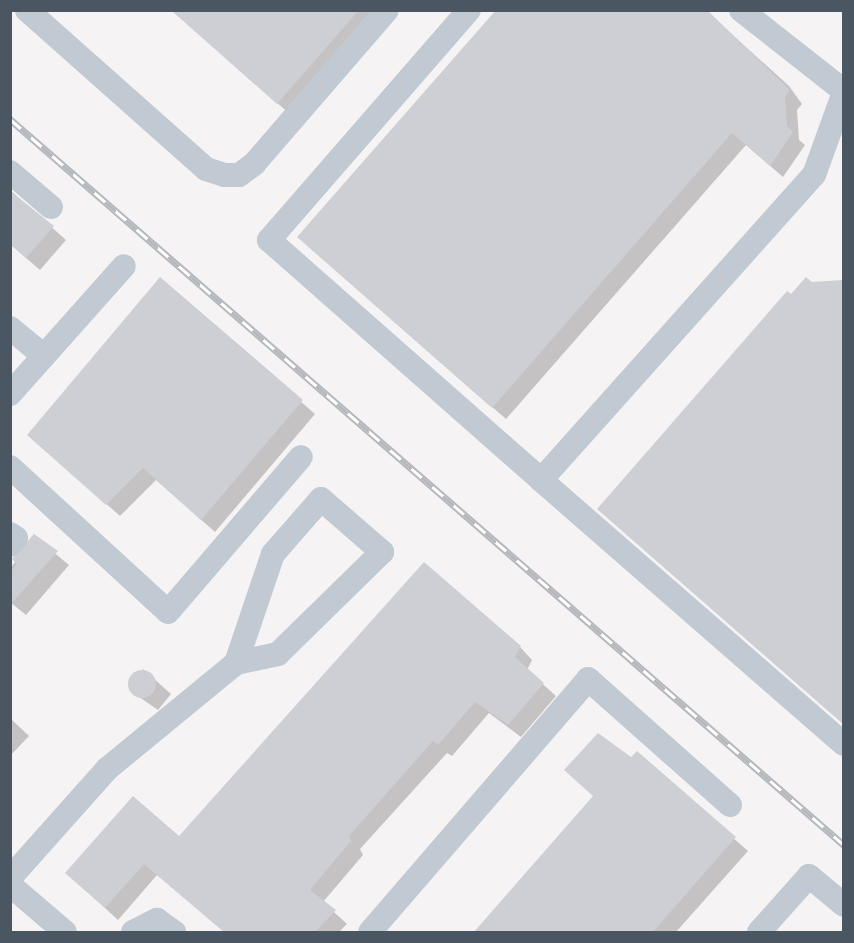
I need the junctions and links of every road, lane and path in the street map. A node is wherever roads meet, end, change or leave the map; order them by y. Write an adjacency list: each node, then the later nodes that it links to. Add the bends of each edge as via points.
1 (27, 10): 2 (street, via 206,169 224,176 239,175 254,164)
2 (387, 10)
3 (469, 10): 14 (street, via 269,240)
4 (741, 10): 5 (street)
5 (843, 92): 14 (street, via 814,175)
6 (10, 172): 7 (street)
7 (51, 207)
8 (124, 266): 10 (street)
9 (10, 328): 10 (street)
10 (44, 356): 11 (street)
11 (10, 394)
12 (301, 457): 13 (street, via 168,612)
13 (10, 467)
14 (541, 480): 18 (street)
15 (10, 534): 16 (street, via 16,538)
16 (10, 545)
17 (236, 663): 17 (street, via 278,654 382,552 321,499 273,554); 20 (street, via 107,769)
18 (843, 744)
19 (730, 805): 26 (street, via 588,679)
20 (10, 878)
21 (10, 885): 23 (street)
22 (843, 905): 27 (street, via 809,876)
23 (65, 933)
24 (133, 933): 25 (street, via 157,920)
25 (174, 933)
26 (370, 933)
27 (759, 933)

